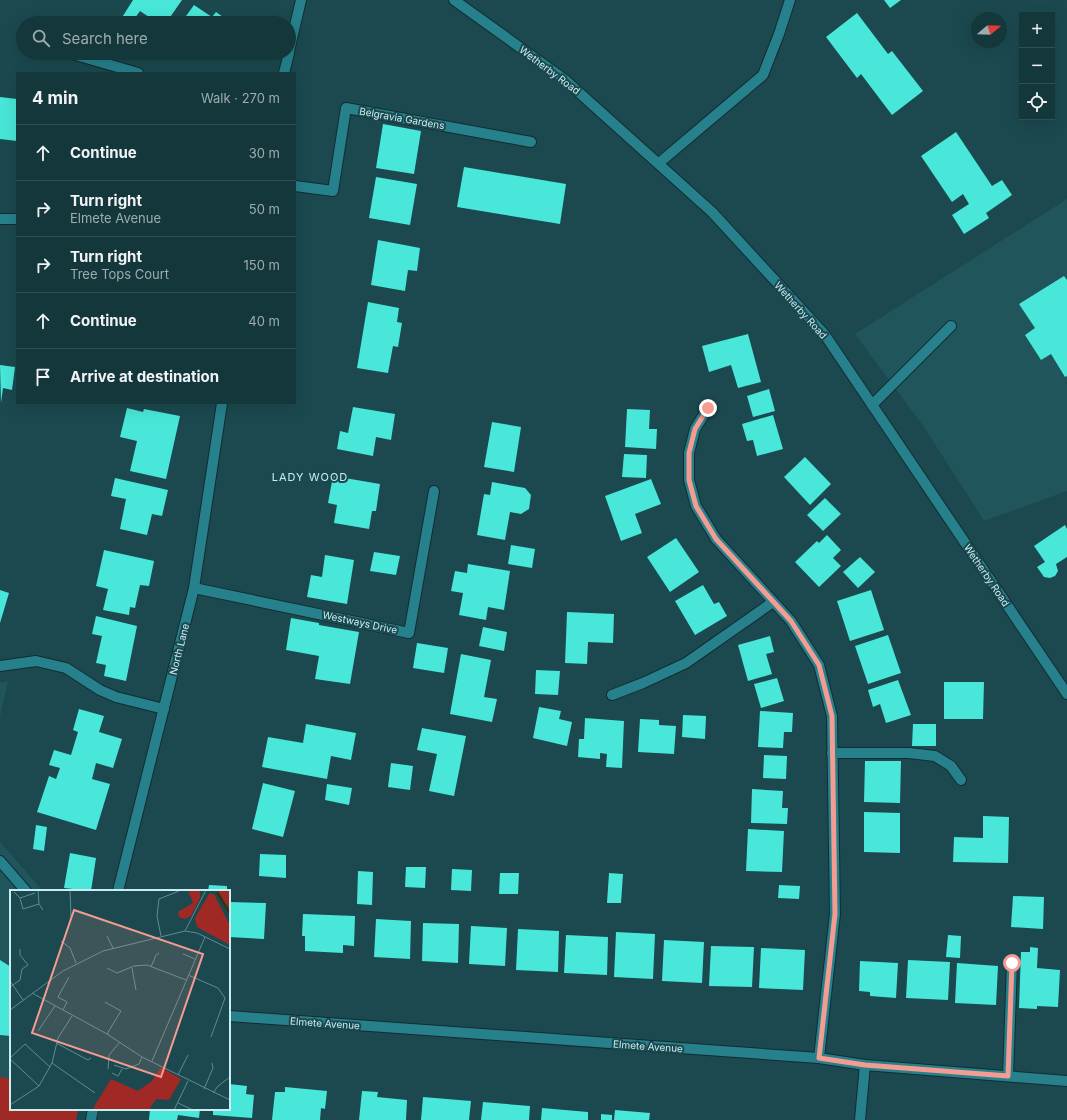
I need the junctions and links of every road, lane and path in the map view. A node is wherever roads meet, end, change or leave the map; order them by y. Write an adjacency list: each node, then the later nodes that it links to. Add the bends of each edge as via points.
1 (301, 0): 4 (street)
2 (454, 0): 10 (street, Wetherby Road, via 564,79)
3 (790, 0): 10 (street, via 763,75)
4 (296, 22)
5 (92, 60): 7 (street)
6 (287, 60): 8 (street)
7 (134, 72)
8 (284, 72)
9 (531, 142): 11 (street, Belgravia Gardens, via 346,108 333,191)
10 (659, 163): 16 (street, Wetherby Road, via 712,212 825,335)
11 (296, 186)
12 (0, 219): 13 (street)
13 (16, 219)
14 (951, 326): 16 (street)
15 (222, 404): 19 (street, North Lane)
16 (872, 405): 22 (street, Wetherby Road)
17 (708, 408): 20 (street, via 695,429 689,453 689,480 696,506 716,539)
18 (434, 491): 19 (street, Westways Drive, via 409,633)
19 (194, 588): 24 (street, North Lane)
20 (774, 602): 23 (street, via 686,663); 25 (street, via 791,621 819,665 832,716)
21 (0, 666): 24 (street, via 36,661 66,668 116,697)
22 (1067, 694)
23 (612, 695)
24 (164, 709): 29 (street, North Lane)
25 (832, 753): 26 (street, via 909,753 934,756 951,766); 32 (street, via 835,914)
26 (961, 780)
27 (0, 861): 28 (street)
28 (25, 890)
29 (118, 890)
30 (1012, 963): 34 (street)
31 (230, 1016): 32 (street, Elmete Avenue)
32 (819, 1058): 33 (street, Elmete Avenue)
33 (865, 1065): 34 (street, Elmete Avenue); 38 (street)
34 (1008, 1076): 35 (street, Elmete Avenue)
35 (1067, 1081)
36 (93, 1110): 37 (street)
37 (91, 1120)
38 (860, 1120)

